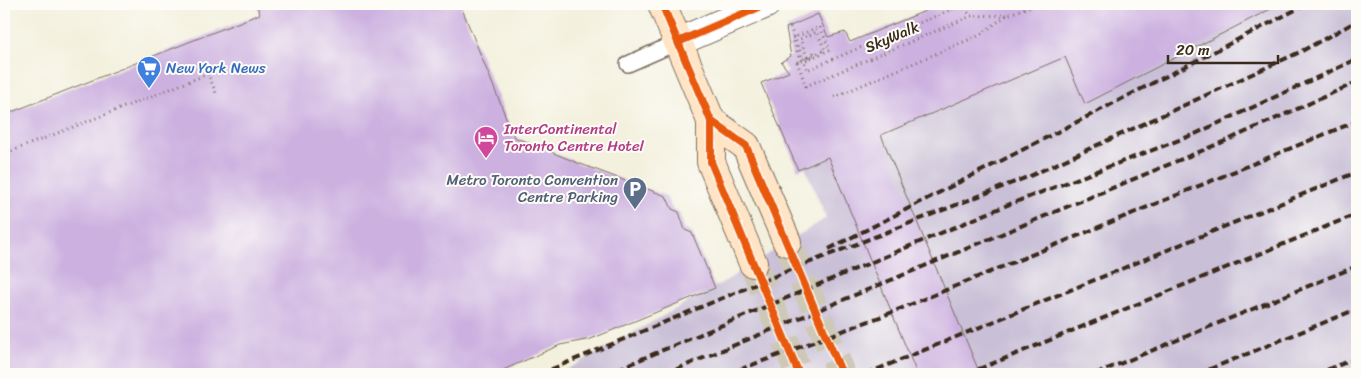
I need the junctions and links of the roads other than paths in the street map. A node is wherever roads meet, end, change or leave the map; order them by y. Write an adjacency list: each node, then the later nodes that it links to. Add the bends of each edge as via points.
1 (662, 4): 3 (street)
2 (766, 4): 3 (street)
3 (678, 42): 4 (lane); 5 (street)
4 (628, 64)
5 (711, 121): 6 (street, via 746,146); 7 (street, via 712,162)
6 (787, 242)
7 (753, 263)

